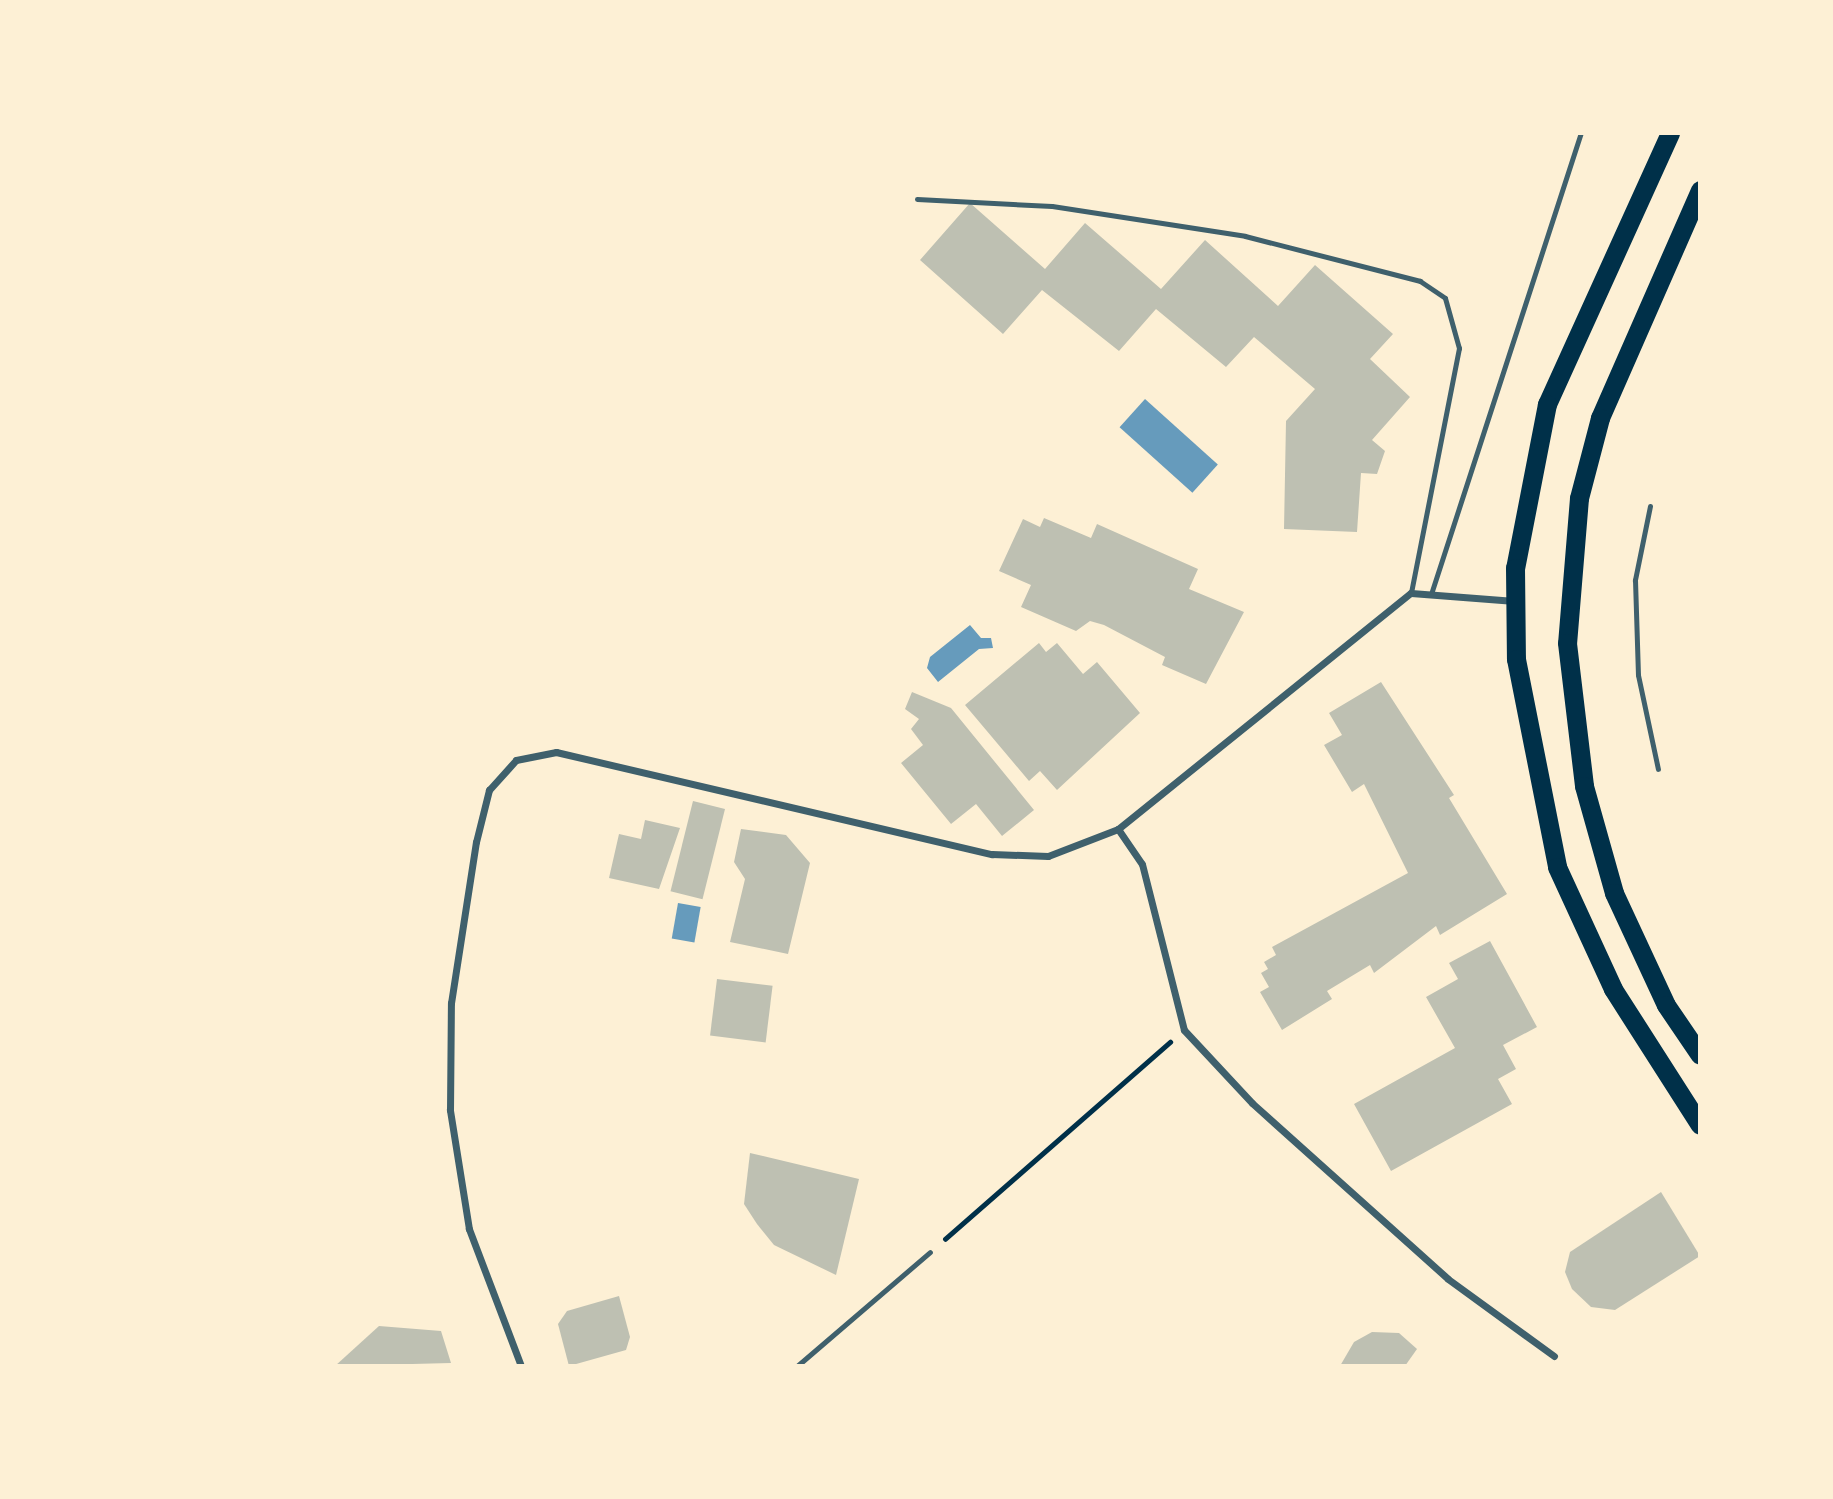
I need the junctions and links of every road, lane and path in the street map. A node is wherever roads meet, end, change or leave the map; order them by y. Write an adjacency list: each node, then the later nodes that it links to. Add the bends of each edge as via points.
1 (1581, 133): 7 (lane)
2 (1670, 133): 8 (highway, via 1547,404 1515,568)
3 (1700, 190): 12 (highway, via 1601,418 1579,498 1567,643 1584,786 1614,893 1666,1005)
4 (917, 199): 6 (lane, via 1052,206 1245,236 1420,281 1445,298 1456,319 1459,348)
5 (1650, 506): 9 (lane, via 1635,580 1638,675)
6 (1411, 593): 7 (street); 10 (street)
7 (1431, 594): 8 (street)
8 (1515, 601): 13 (highway, via 1524,712 1557,867 1613,989)
9 (1658, 769)
10 (1118, 829): 11 (street, via 1142,864); 16 (street, via 1048,856 992,854 556,752 516,761 489,790 476,842 451,1003 450,1110 469,1229)
11 (1184, 1030): 14 (path); 15 (street, via 1252,1103 1448,1279)
12 (1700, 1055)
13 (1700, 1125)
14 (930, 1252): 17 (lane)
15 (1554, 1356)
16 (521, 1366)
17 (797, 1366)

